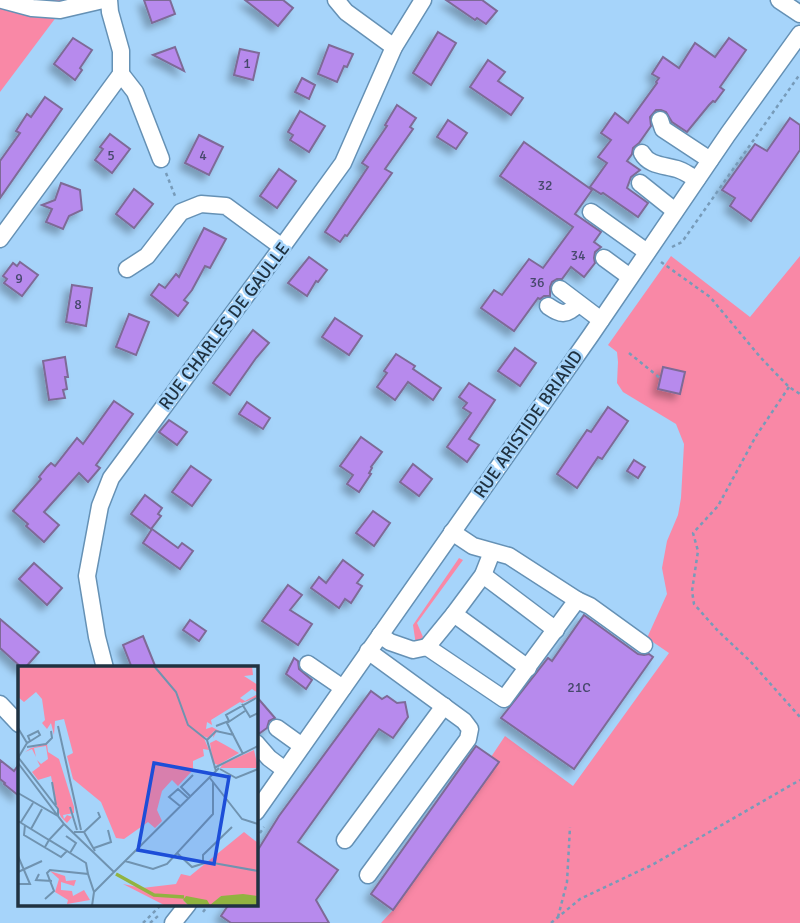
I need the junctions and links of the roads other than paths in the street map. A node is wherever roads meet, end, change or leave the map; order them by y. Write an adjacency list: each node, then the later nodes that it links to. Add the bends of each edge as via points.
1 (2, 0): 2 (street, via 60,10)
2 (103, 0)
3 (109, 0): 10 (street, via 121,51)
4 (336, 0): 9 (street, via 345,12)
5 (423, 0): 9 (street, RUE CHARLES DE GAULLE)
6 (779, 0): 7 (street)
7 (800, 14)
8 (800, 34): 14 (street, RUE ARISTIDE BRIAND)
9 (394, 47): 20 (street, RUE CHARLES DE GAULLE, via 342,163)
10 (121, 74): 13 (street, via 135,92); 19 (street)
11 (660, 120): 14 (street, via 663,129)
12 (642, 153): 15 (street, via 656,164)
13 (161, 159)
14 (710, 160): 15 (street, RUE ARISTIDE BRIAND)
15 (697, 179): 17 (street, RUE ARISTIDE BRIAND)
16 (640, 183): 17 (street)
17 (675, 211): 21 (street, RUE ARISTIDE BRIAND)
18 (591, 212): 21 (street)
19 (0, 239)
20 (282, 247): 23 (street, via 226,206 201,204 181,212 147,256); 40 (street, RUE CHARLES DE GAULLE, via 111,478 100,506 87,576)
21 (648, 252): 24 (street, RUE ARISTIDE BRIAND)
22 (604, 258): 24 (street)
23 (127, 269)
24 (630, 277): 28 (street, RUE ARISTIDE BRIAND)
25 (560, 289): 26 (street)
26 (579, 304): 27 (street, via 568,313); 28 (street)
27 (548, 306)
28 (601, 320): 29 (street, RUE ARISTIDE BRIAND)
29 (452, 533): 30 (street); 35 (street, RUE ARISTIDE BRIAND)
30 (492, 552): 31 (street); 32 (street, via 509,556)
31 (483, 575): 33 (street); 34 (street)
32 (577, 600): 34 (street); 36 (street)
33 (454, 614): 37 (street); 41 (street)
34 (556, 630): 41 (street)
35 (380, 635): 37 (street, via 413,650); 38 (street, RUE ARISTIDE BRIAND)
36 (644, 645)
37 (427, 647): 41 (street, via 504,699)
38 (368, 651): 42 (street, RUE ARISTIDE BRIAND); 44 (street)
39 (308, 664): 42 (street)
40 (105, 666)
41 (528, 668)
42 (343, 688): 48 (street, RUE ARISTIDE BRIAND)
43 (0, 704): 45 (street)
44 (444, 706): 51 (street); 52 (street, via 470,729 468,739)
45 (18, 723)
46 (277, 728): 48 (street)
47 (257, 744): 49 (street)
48 (302, 746): 49 (street, RUE ARISTIDE BRIAND)
49 (285, 770): 50 (street, RUE ARISTIDE BRIAND)
50 (257, 811)
51 (345, 840)
52 (368, 875)
53 (186, 906): 55 (street)
54 (194, 906): 56 (street)
55 (173, 923)
56 (184, 923)

